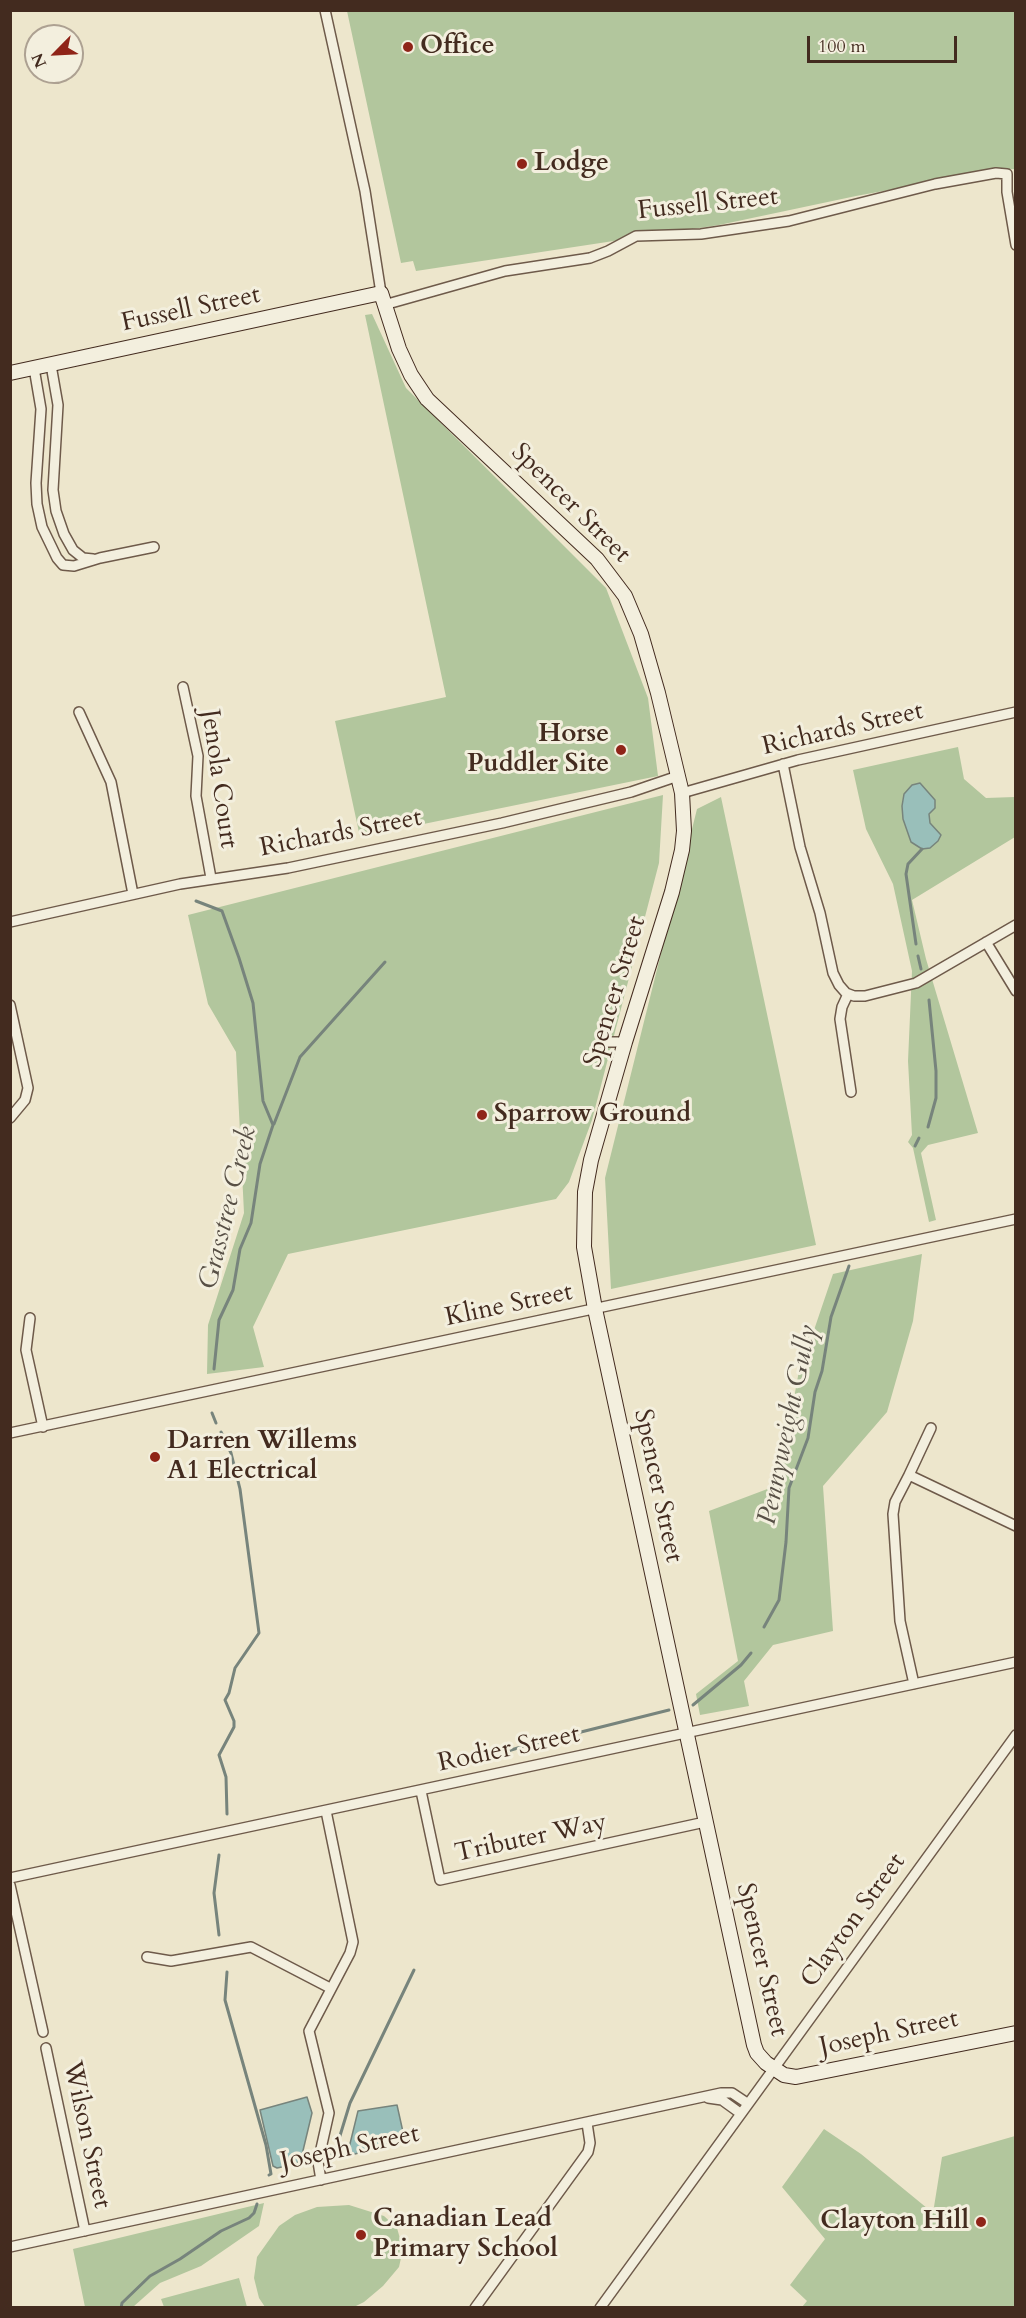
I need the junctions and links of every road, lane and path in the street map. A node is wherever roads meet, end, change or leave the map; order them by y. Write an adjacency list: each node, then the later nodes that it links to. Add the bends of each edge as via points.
1 (325, 10): 3 (street, Spencer Street)
2 (1016, 245): 3 (street, Fussell Street, via 1007,174 996,173 935,184 789,221 701,234 636,236 590,258 505,271)
3 (383, 299): 4 (street, Fussell Street); 13 (street, Spencer Street, via 407,368 431,404 597,559 619,587 641,634)
4 (51, 365): 5 (street, Fussell Street); 8 (street, via 58,405 53,490 56,511 73,550 85,559)
5 (34, 368): 6 (street, Fussell Street); 8 (street, via 41,409 36,490 42,527 63,565 74,566)
6 (10, 374)
7 (154, 547): 8 (street)
8 (98, 558)
9 (183, 687): 15 (street, Jenola Court, via 198,756 196,796)
10 (79, 712): 16 (street, via 111,782)
11 (1016, 712): 12 (street, Richards Street)
12 (783, 764): 14 (street, Richards Street); 21 (street, via 833,973)
13 (678, 776): 14 (street, Spencer Street); 15 (street, Richards Street, via 631,792 502,823 288,868)
14 (682, 793): 24 (street, Spencer Street, via 684,831 678,870)
15 (211, 878): 16 (street, Richards Street)
16 (133, 894): 17 (street, Richards Street)
17 (10, 922)
18 (1016, 925): 19 (street)
19 (986, 942): 20 (street); 21 (street, via 925,980 865,996)
20 (1016, 991)
21 (848, 994): 25 (street, via 840,1019)
22 (10, 1005): 26 (street, via 28,1088 23,1103)
23 (603, 1042): 24 (street)
24 (625, 1042): 28 (street, Spencer Street, via 585,1192 584,1246)
25 (851, 1092)
26 (10, 1118)
27 (1016, 1219): 28 (street, Kline Street)
28 (595, 1309): 30 (street, Kline Street); 37 (street, Spencer Street)
29 (30, 1318): 30 (street, via 26,1350)
30 (42, 1426): 32 (street, Kline Street)
31 (931, 1428): 33 (street)
32 (10, 1433)
33 (909, 1475): 34 (street); 36 (street, via 893,1514 900,1616)
34 (1016, 1526)
35 (1016, 1662): 36 (street, Rodier Street)
36 (914, 1684): 37 (street, Rodier Street)
37 (686, 1733): 39 (street, Rodier Street); 41 (street, Spencer Street)
38 (1016, 1735): 49 (street, Clayton Street)
39 (421, 1791): 40 (street, Rodier Street); 41 (street, Tributer Way, via 440,1880)
40 (326, 1811): 42 (street, Rodier Street); 45 (street, via 353,1942)
41 (705, 1822): 49 (street, Spencer Street, via 754,2045 758,2055)
42 (10, 1878)
43 (10, 1885): 46 (street, Wilson Street)
44 (147, 1957): 45 (street, via 176,1961 250,1947)
45 (330, 1988): 54 (street, via 309,2033 329,2113 318,2162)
46 (43, 2032)
47 (1016, 2033): 49 (street, Joseph Street, via 799,2077 789,2077)
48 (46, 2048): 55 (street, Wilson Street)
49 (773, 2068): 51 (street, Clayton Street)
50 (700, 2098): 51 (street, Joseph Street, via 728,2093); 52 (street, Joseph Street, via 720,2100); 53 (street, Joseph Street)
51 (747, 2103): 52 (street, Clayton Street)
52 (740, 2113): 58 (street, Clayton Street)
53 (587, 2123): 54 (street, Joseph Street); 57 (street, via 588,2152)
54 (321, 2180): 55 (street, Joseph Street)
55 (86, 2230): 56 (street, Joseph Street)
56 (10, 2247)
57 (475, 2307)
58 (600, 2307)

